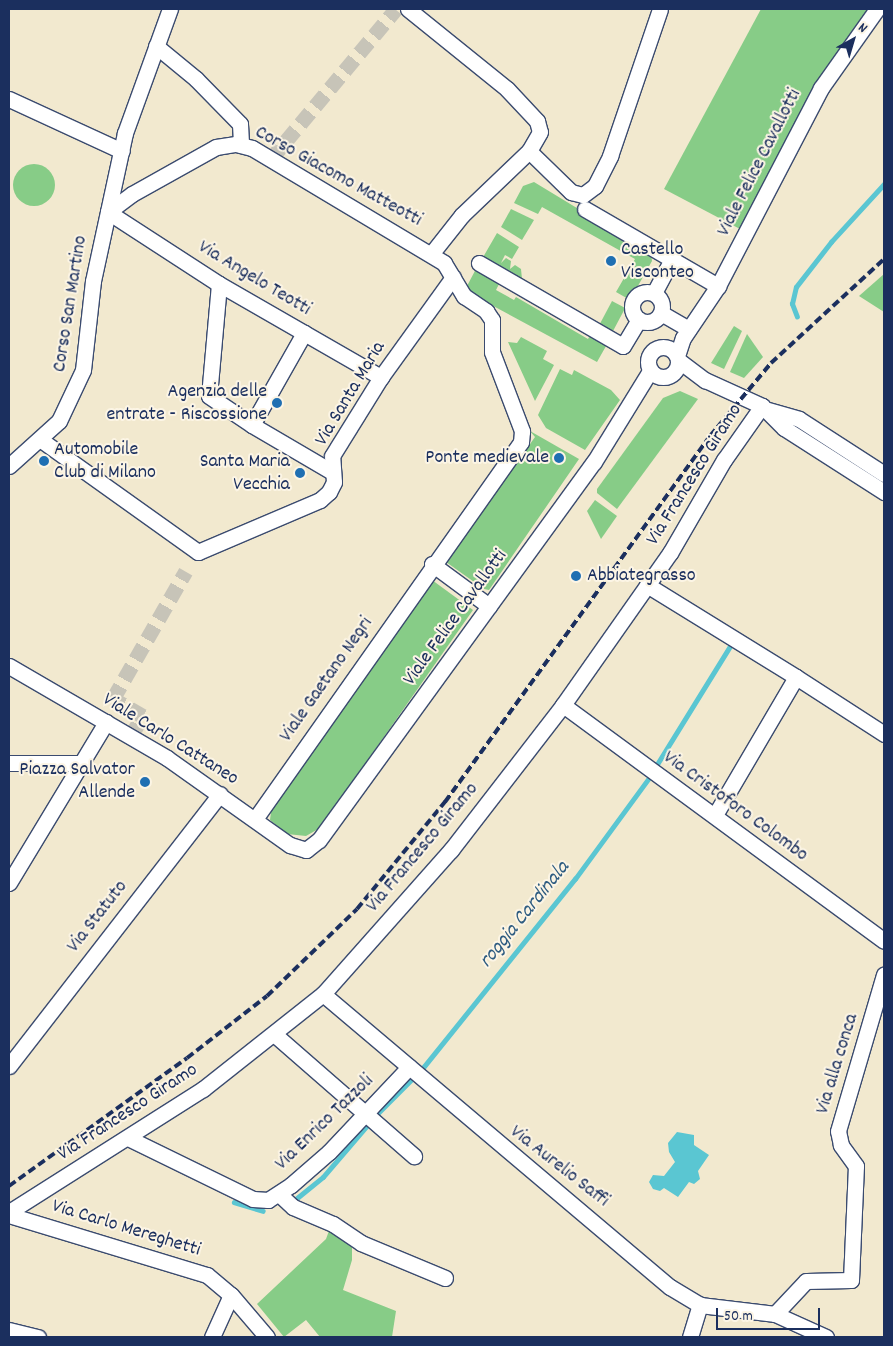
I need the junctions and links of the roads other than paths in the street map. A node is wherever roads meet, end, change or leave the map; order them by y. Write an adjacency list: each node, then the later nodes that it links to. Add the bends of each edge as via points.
1 (170, 9): 5 (street, Corso San Martino)
2 (408, 9): 9 (street, via 508,89 537,122 540,132)
3 (660, 9): 9 (street, via 610,156 595,186 583,195 571,192)
4 (877, 9): 17 (street, Viale Felice Cavallotti, via 827,78 805,116)
5 (156, 46): 7 (street, via 196,79 240,124); 8 (street, Corso San Martino, via 132,110)
6 (9, 99): 8 (street)
7 (241, 145): 11 (street, Corso Giacomo Matteotti, via 216,147 194,158); 12 (street, Corso Giacomo Matteotti, via 258,151)
8 (122, 151): 11 (street, Corso San Martino)
9 (530, 152): 12 (street, via 462,216)
10 (585, 209): 13 (street)
11 (108, 212): 16 (street, Via Angelo Teotti); 30 (street, Corso San Martino, via 94,281 83,370 59,421)
12 (432, 253): 15 (street, Corso Giacomo Matteotti, via 444,263)
13 (672, 259): 17 (street); 18 (street)
14 (479, 263): 23 (street)
15 (455, 282): 26 (street, Via Santa Maria); 35 (street, Viale Gaetano Negri, via 492,320 492,352 522,431 520,442)
16 (219, 284): 21 (street, Via Angelo Teotti); 29 (street, via 210,396)
17 (718, 286): 22 (street, Viale Felice Cavallotti)
18 (654, 293): 19 (street, via 661,304); 20 (street, via 646,292 635,298 633,312)
19 (661, 312): 20 (street, via 649,321); 22 (street)
20 (639, 319): 23 (street)
21 (304, 333): 26 (street, Via Angelo Teotti); 29 (street)
22 (686, 333): 24 (street, Viale Felice Cavallotti)
23 (623, 346): 25 (street)
24 (675, 354): 25 (street, Viale Felice Cavallotti, via 677,368); 25 (street, via 655,348); 27 (street)
25 (658, 371): 27 (street); 37 (street, Viale Felice Cavallotti)
26 (381, 377): 32 (street, Via Santa Maria, via 332,456)
27 (705, 380): 28 (street)
28 (764, 408): 33 (street, via 799,419); 34 (street, via 784,428); 36 (street, Via Francesco Giramo)
29 (252, 425): 32 (street)
30 (41, 440): 31 (street, Corso San Martino); 32 (street, Via Santa Maria, via 198,552 320,500 334,482)
31 (9, 466)
32 (332, 472)
33 (884, 474)
34 (884, 492)
35 (432, 564): 37 (street); 47 (street, Viale Gaetano Negri)
36 (647, 584): 39 (street); 40 (street, Via Francesco Giramo)
37 (489, 606): 48 (street, Viale Felice Cavallotti, via 320,840)
38 (9, 666): 41 (street, Viale Carlo Cattaneo)
39 (796, 677): 42 (street); 46 (street)
40 (563, 705): 46 (street, Via Cristoforo Colombo); 52 (street, Via Francesco Giramo, via 451,850)
41 (106, 722): 44 (street); 45 (street, Viale Carlo Cattaneo)
42 (884, 734)
43 (9, 763): 44 (street)
44 (80, 763): 49 (street)
45 (220, 794): 47 (street, Viale Carlo Cattaneo); 55 (street, Via Statuto)
46 (715, 815): 50 (street, Via Cristoforo Colombo)
47 (255, 820): 48 (street, Viale Carlo Cattaneo, via 290,846)
48 (306, 850)
49 (9, 883)
50 (884, 941)
51 (884, 975): 53 (street, Via alla conca)
52 (323, 994): 54 (street, Via Francesco Giramo); 56 (street, Via Aurelio Saffi)
53 (881, 1006): 65 (street, Via alla conca, via 838,1131 841,1146 856,1166 850,1280 806,1281)
54 (274, 1034): 57 (street); 58 (street, Via Francesco Giramo, via 203,1089)
55 (9, 1066)
56 (409, 1067): 57 (street, Via Enrico Tazzoli); 64 (street, Via Aurelio Saffi, via 479,1128 599,1223 670,1287)
57 (366, 1112): 59 (street); 60 (street, Via Enrico Tazzoli, via 329,1152)
58 (128, 1138): 60 (street, Via Enrico Tazzoli, via 253,1199 268,1200); 61 (street, Via Francesco Giramo)
59 (414, 1156)
60 (279, 1194): 62 (street, via 293,1207 333,1224 361,1242)
61 (9, 1213): 63 (street, Via Carlo Mereghetti, via 192,1269 207,1275)
62 (445, 1278)
63 (231, 1294): 69 (street); 70 (street, Via Carlo Mereghetti)
64 (700, 1305): 65 (street, Via Aurelio Saffi); 71 (street)
65 (775, 1314): 67 (street, Via Aurelio Saffi)
66 (9, 1330): 68 (street)
67 (791, 1330): 72 (street, Via Aurelio Saffi)
68 (38, 1337)
69 (212, 1337)
70 (267, 1337)
71 (690, 1337)
72 (826, 1337)

